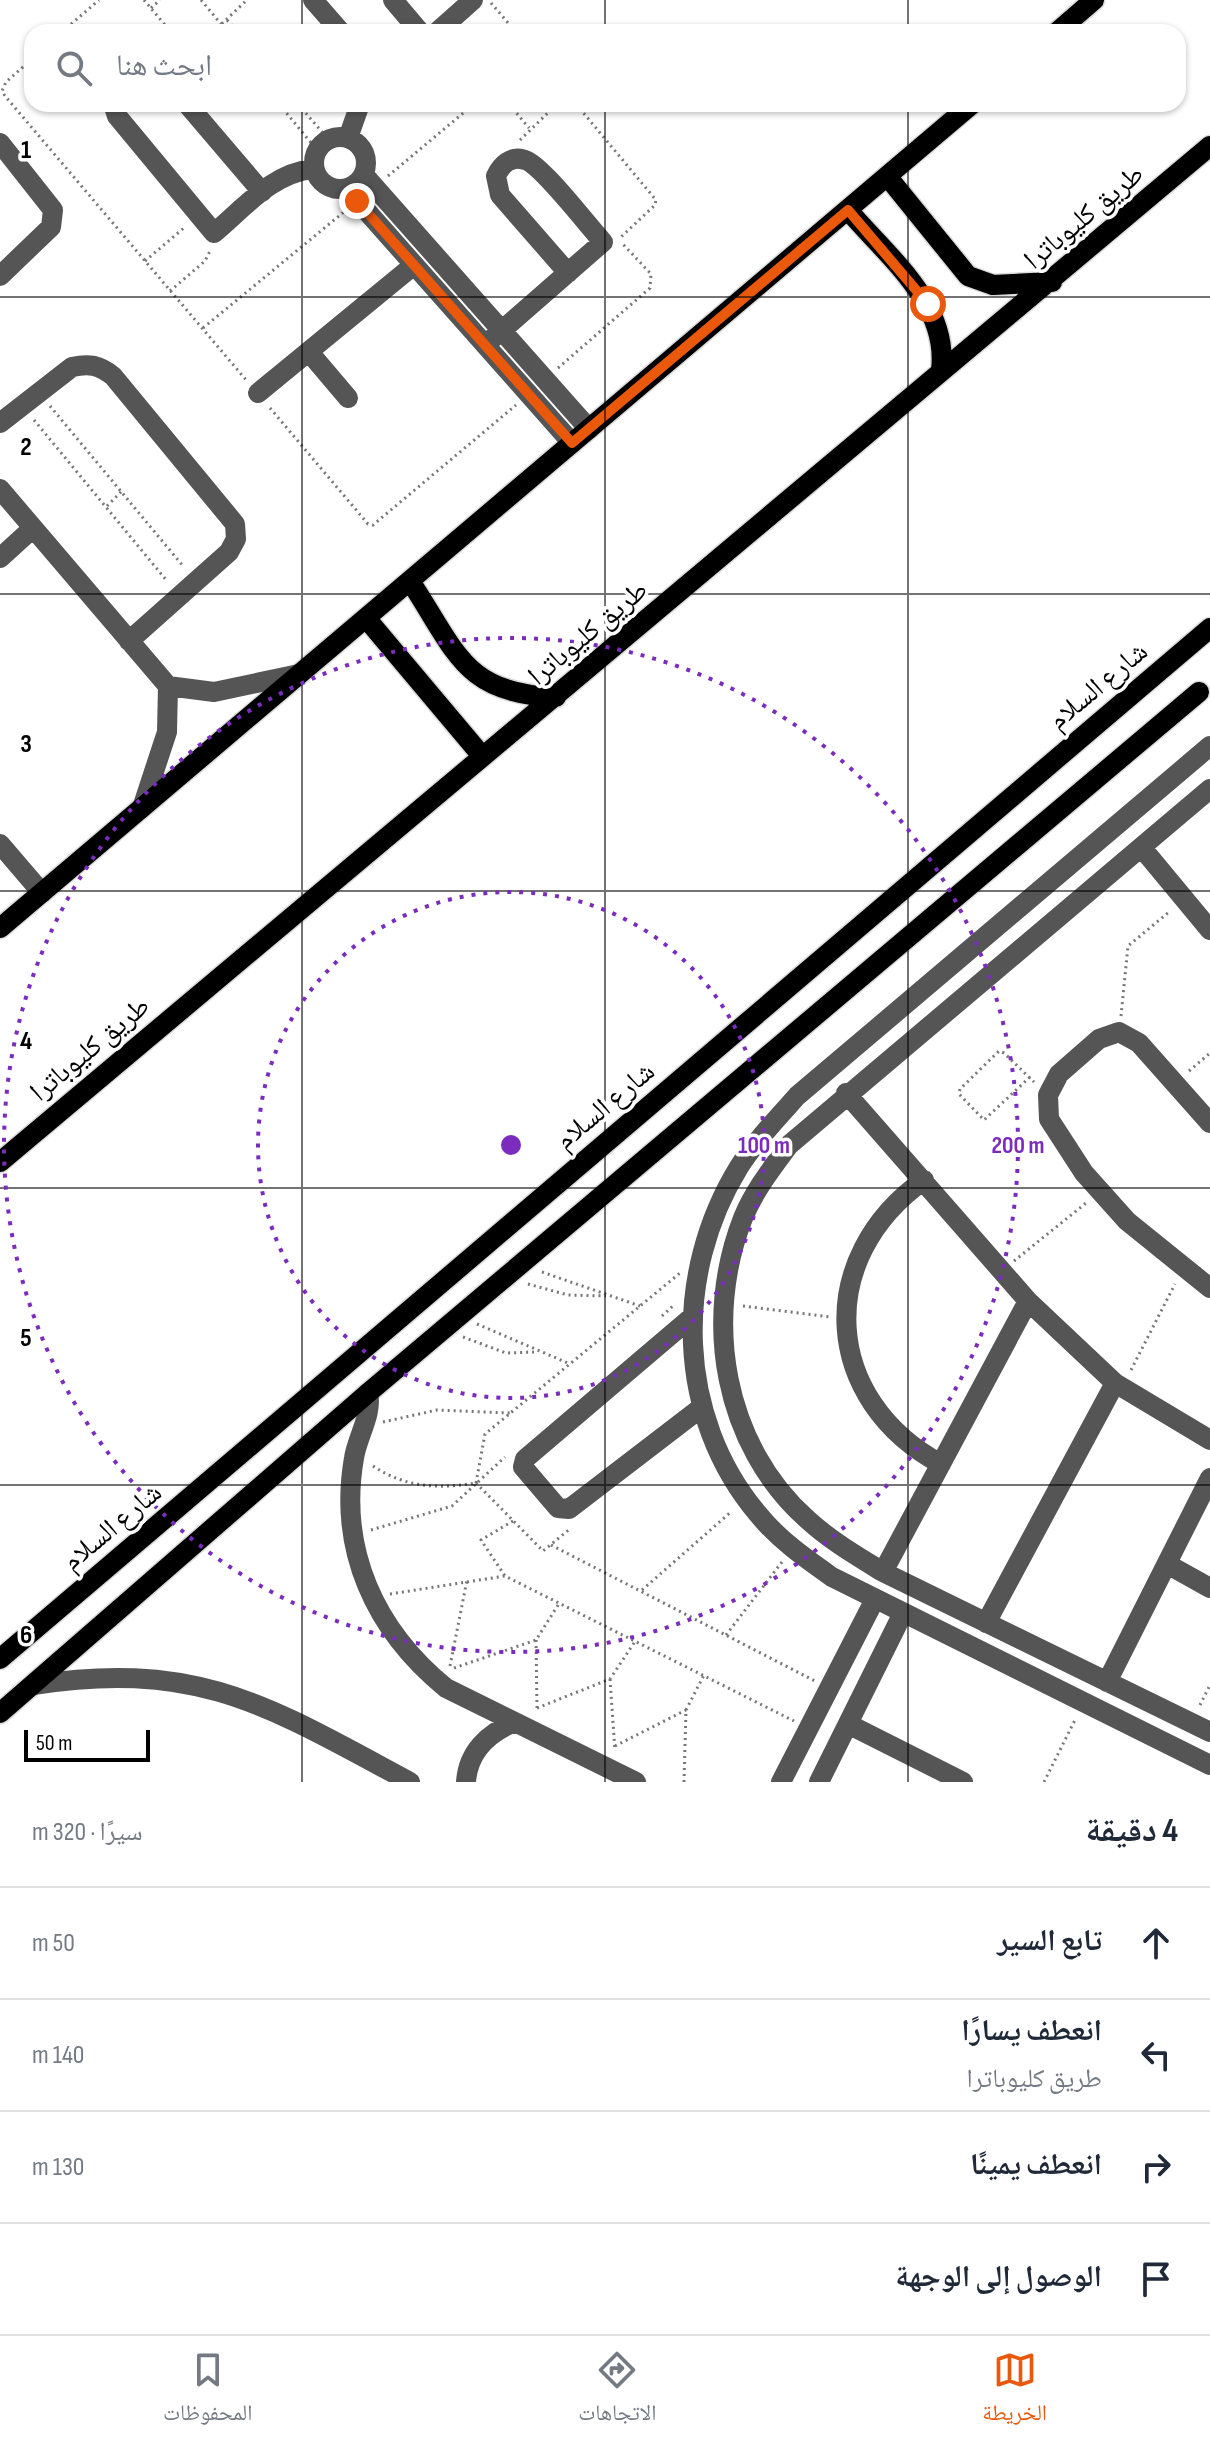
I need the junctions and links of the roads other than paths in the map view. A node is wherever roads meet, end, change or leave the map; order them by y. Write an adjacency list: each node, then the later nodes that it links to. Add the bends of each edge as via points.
1 (313, 0): 5 (street)
2 (393, 0): 6 (street)
3 (473, 0): 7 (street)
4 (1094, 0): 8 (main road)
5 (334, 24)
6 (413, 24)
7 (446, 24)
8 (1066, 24)
9 (116, 112): 18 (street, via 214,233)
10 (194, 112): 18 (street)
11 (354, 112): 15 (street)
12 (963, 112): 16 (main road)
13 (0, 143): 23 (street, via 53,210 51,227)
14 (1210, 146): 24 (main road, طريق كليوباترا)
15 (326, 149): 17 (street, via 364,153); 18 (street); 19 (street, via 326,186)
16 (887, 176): 20 (main road); 24 (main road, via 968,276 993,285)
17 (369, 181): 19 (street); 25 (street)
18 (262, 192)
19 (352, 195): 21 (street)
20 (848, 210): 28 (main road, via 928,304 942,342); 32 (main road)
21 (414, 265): 26 (street); 27 (street)
22 (568, 273): 22 (street, via 610,241 535,165 517,158 500,167 495,186); 25 (street)
23 (0, 276)
24 (1052, 282): 28 (main road, طريق كليوباترا)
25 (502, 330): 26 (street); 32 (street)
26 (485, 345): 33 (street)
27 (309, 352): 29 (street); 30 (street)
28 (941, 370): 44 (main road, طريق كليوباترا)
29 (258, 393)
30 (348, 398)
31 (0, 423): 40 (street, via 72,367 101,367 235,524 236,539 229,552)
32 (589, 429): 33 (main road)
33 (572, 443): 37 (main road)
34 (0, 489): 35 (street)
35 (33, 528): 36 (street); 40 (street)
36 (0, 558)
37 (410, 581): 38 (main road); 44 (main road, via 477,676 504,691)
38 (366, 618): 41 (main road); 46 (main road)
39 (1210, 628): 75 (main road, شارع السلام)
40 (129, 641): 42 (street)
41 (299, 674): 42 (street, via 214,692); 48 (main road)
42 (168, 686): 48 (street, via 167,732)
43 (1199, 692): 64 (main road)
44 (556, 697): 46 (main road, طريق كليوباترا)
45 (1210, 746): 54 (street)
46 (482, 756): 58 (main road, طريق كليوباترا)
47 (1210, 789): 50 (street)
48 (142, 808): 51 (main road)
49 (0, 844): 51 (street)
50 (1142, 848): 53 (street); 55 (street)
51 (42, 893): 52 (main road)
52 (0, 928)
53 (1210, 930)
54 (941, 973): 55 (street); 62 (street, via 797,1096 739,1167 718,1207 702,1256)
55 (961, 996): 56 (street)
56 (846, 1093): 59 (street); 70 (street, via 789,1145 744,1215 723,1303 727,1377 738,1416 778,1488 838,1545)
57 (1210, 1123): 60 (street, via 1139,1043 1119,1032 1099,1039 1059,1074 1048,1095 1049,1119 1101,1192 1127,1221)
58 (0, 1162)
59 (924, 1180): 61 (street); 67 (street, via 871,1232 851,1278 847,1319 850,1352 868,1398 899,1437)
60 (1210, 1288)
61 (1028, 1301): 63 (street); 67 (street)
62 (693, 1316): 65 (street, via 695,1383); 65 (street, via 527,1457 523,1467 558,1508 569,1509)
63 (1119, 1385): 66 (street); 74 (street)
64 (368, 1393): 77 (main road); 79 (street, via 370,1408 350,1480 352,1536 371,1598 423,1669 446,1688)
65 (702, 1407): 72 (street, via 730,1474 757,1514 792,1549)
66 (1210, 1440)
67 (941, 1464): 70 (street)
68 (1210, 1478): 69 (street)
69 (1167, 1564): 71 (street); 76 (street)
70 (883, 1572): 74 (street)
71 (1210, 1588)
72 (875, 1599): 73 (street); 86 (street)
73 (903, 1613): 80 (street); 82 (street)
74 (986, 1623): 76 (street)
75 (0, 1659)
76 (1107, 1682): 81 (street)
77 (33, 1685): 78 (main road); 83 (street, via 136,1676 225,1691 285,1714)
78 (0, 1713)
79 (515, 1722): 84 (street, via 482,1742); 85 (street)
80 (848, 1724): 87 (street); 88 (street)
81 (1210, 1732)
82 (1210, 1765)
83 (410, 1782)
84 (466, 1782)
85 (636, 1782)
86 (781, 1782)
87 (819, 1782)
88 (963, 1782)

